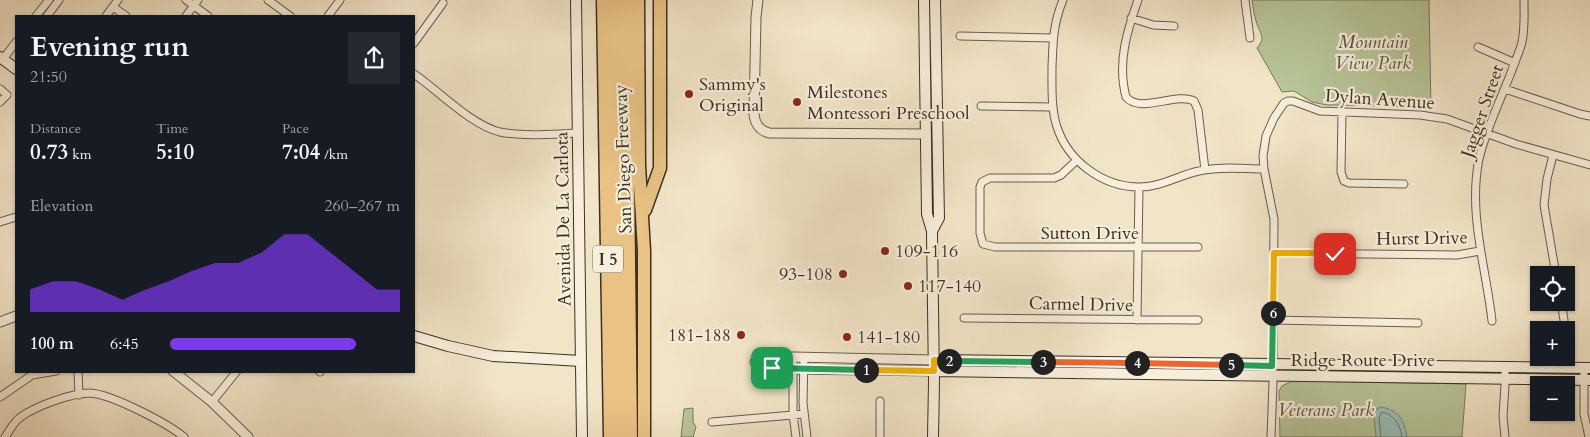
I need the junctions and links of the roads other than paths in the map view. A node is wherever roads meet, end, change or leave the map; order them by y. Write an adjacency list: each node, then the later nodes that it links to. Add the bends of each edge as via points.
1 (48, 0): 23 (street)
2 (59, 0): 24 (street)
3 (118, 0): 22 (street)
4 (186, 0): 20 (street)
5 (268, 0): 29 (street)
6 (340, 0): 30 (street)
7 (576, 0): 49 (main road, Avenida De La Carlota)
8 (603, 0): 107 (highway, San Diego Freeway / I 5)
9 (615, 0): 108 (highway)
10 (626, 0): 109 (highway)
11 (638, 0): 60 (highway, San Diego Freeway / I 5, via 639,165)
12 (660, 0): 60 (highway, via 660,168)
13 (758, 0): 50 (street, via 754,114 760,129 769,133)
14 (924, 0): 50 (main road)
15 (936, 0): 52 (main road)
16 (1063, 0): 34 (street, via 1054,24)
17 (1138, 0): 31 (street)
18 (1245, 0): 35 (street)
19 (1524, 0): 40 (street, Jagger Street, via 1522,43)
20 (196, 3): 27 (street); 28 (street)
21 (443, 3): 36 (street)
22 (113, 7): 25 (street); 26 (street)
23 (37, 15)
24 (48, 15)
25 (107, 15)
26 (125, 15)
27 (187, 15)
28 (207, 15)
29 (289, 15)
30 (329, 15)
31 (1132, 18): 32 (street, via 1153,25); 57 (street, via 1125,38 1122,67 1125,93 1129,101 1138,103 1194,101 1198,110)
32 (1174, 26)
33 (960, 36): 34 (street)
34 (1053, 38): 46 (street)
35 (1250, 38)
36 (415, 42)
37 (15, 45): 39 (street)
38 (1478, 48): 40 (street)
39 (9, 62)
40 (1514, 63): 43 (street, Jagger Street)
41 (415, 75): 49 (street, via 479,123 494,130 517,134)
42 (0, 89): 44 (street, via 7,94)
43 (1505, 89): 48 (street); 51 (street, Jagger Street)
44 (0, 102)
45 (981, 106): 46 (street)
46 (1053, 106): 54 (street, via 1060,136)
47 (1342, 112): 51 (street, Dylan Avenue, via 1434,117); 56 (street, Dylan Avenue, via 1320,111 1288,100 1274,118 1266,136); 58 (street, via 1341,172 1344,181)
48 (1590, 116)
49 (578, 133): 82 (main road, Avenida De La Carlota)
50 (926, 134): 52 (main road); 63 (main road, via 927,214)
51 (1487, 135): 53 (street, Dylan Avenue); 66 (street, Jagger Street, via 1474,202)
52 (937, 143): 63 (main road, via 939,218)
53 (1553, 155): 55 (street, Dylan Avenue); 68 (street, via 1544,205)
54 (1077, 160): 59 (street, via 1096,176); 64 (street, Sutton Drive, via 1054,178 990,178 982,182 980,233 983,244 995,247)
55 (1590, 165)
56 (1264, 169): 57 (street); 67 (street, via 1274,219)
57 (1205, 170): 59 (street)
58 (1404, 184)
59 (1139, 187): 64 (street)
60 (643, 215): 110 (highway, San Diego Freeway / I 5)
61 (15, 217): 62 (street)
62 (0, 222)
63 (932, 232): 85 (main road)
64 (1138, 248): 65 (street, Sutton Drive); 72 (street)
65 (1198, 248)
66 (1480, 251): 67 (street, Hurst Drive, via 1457,255); 76 (street, Jagger Street)
67 (1274, 253): 74 (street)
68 (1554, 266)
69 (1562, 311): 75 (street)
70 (15, 316): 77 (street)
71 (964, 318): 72 (street, Carmel Drive)
72 (1137, 320): 73 (street, Carmel Drive)
73 (1198, 320)
74 (1273, 320): 78 (street); 89 (street)
75 (1564, 320)
76 (1492, 321)
77 (0, 322)
78 (1418, 323)
79 (415, 336): 82 (main road, via 493,356)
80 (804, 357): 81 (street, Ridge Route Drive); 85 (street, Ridge Route Drive); 88 (street)
81 (793, 358): 84 (street, Ridge Route Drive, via 772,358); 87 (street)
82 (581, 361): 106 (main road, Avenida De La Carlota)
83 (755, 362): 84 (street)
84 (764, 362): 87 (street, Ridge Route Drive, via 772,368)
85 (934, 366): 88 (street, Ridge Route Drive); 89 (main road, Ridge Route Drive); 114 (main road)
86 (1587, 368): 94 (main road, Ridge Route Drive); 95 (street)
87 (792, 369): 88 (street, Ridge Route Drive); 101 (street)
88 (804, 369): 100 (street)
89 (1273, 371): 94 (main road, Ridge Route Drive); 115 (street)
90 (44, 373): 97 (street, via 32,375)
91 (78, 373): 96 (street)
92 (176, 373): 99 (street)
93 (234, 373): 99 (street)
94 (1505, 373): 95 (main road, Ridge Route Drive); 116 (street, via 1502,416)
95 (1587, 380): 117 (street, via 1584,414)
96 (79, 395): 103 (street, via 55,401 21,417); 104 (street, via 91,393 130,406)
97 (0, 396)
98 (880, 401): 113 (street)
99 (212, 402): 105 (street)
100 (804, 414): 101 (street); 112 (street)
101 (793, 415): 102 (street); 111 (street)
102 (712, 422)
103 (4, 437)
104 (184, 437)
105 (248, 437)
106 (582, 437)
107 (610, 437)
108 (620, 437)
109 (631, 437)
110 (644, 437)
111 (796, 437)
112 (806, 437)
113 (880, 437)
114 (932, 437)
115 (1271, 437)
116 (1505, 437)
117 (1588, 437)

